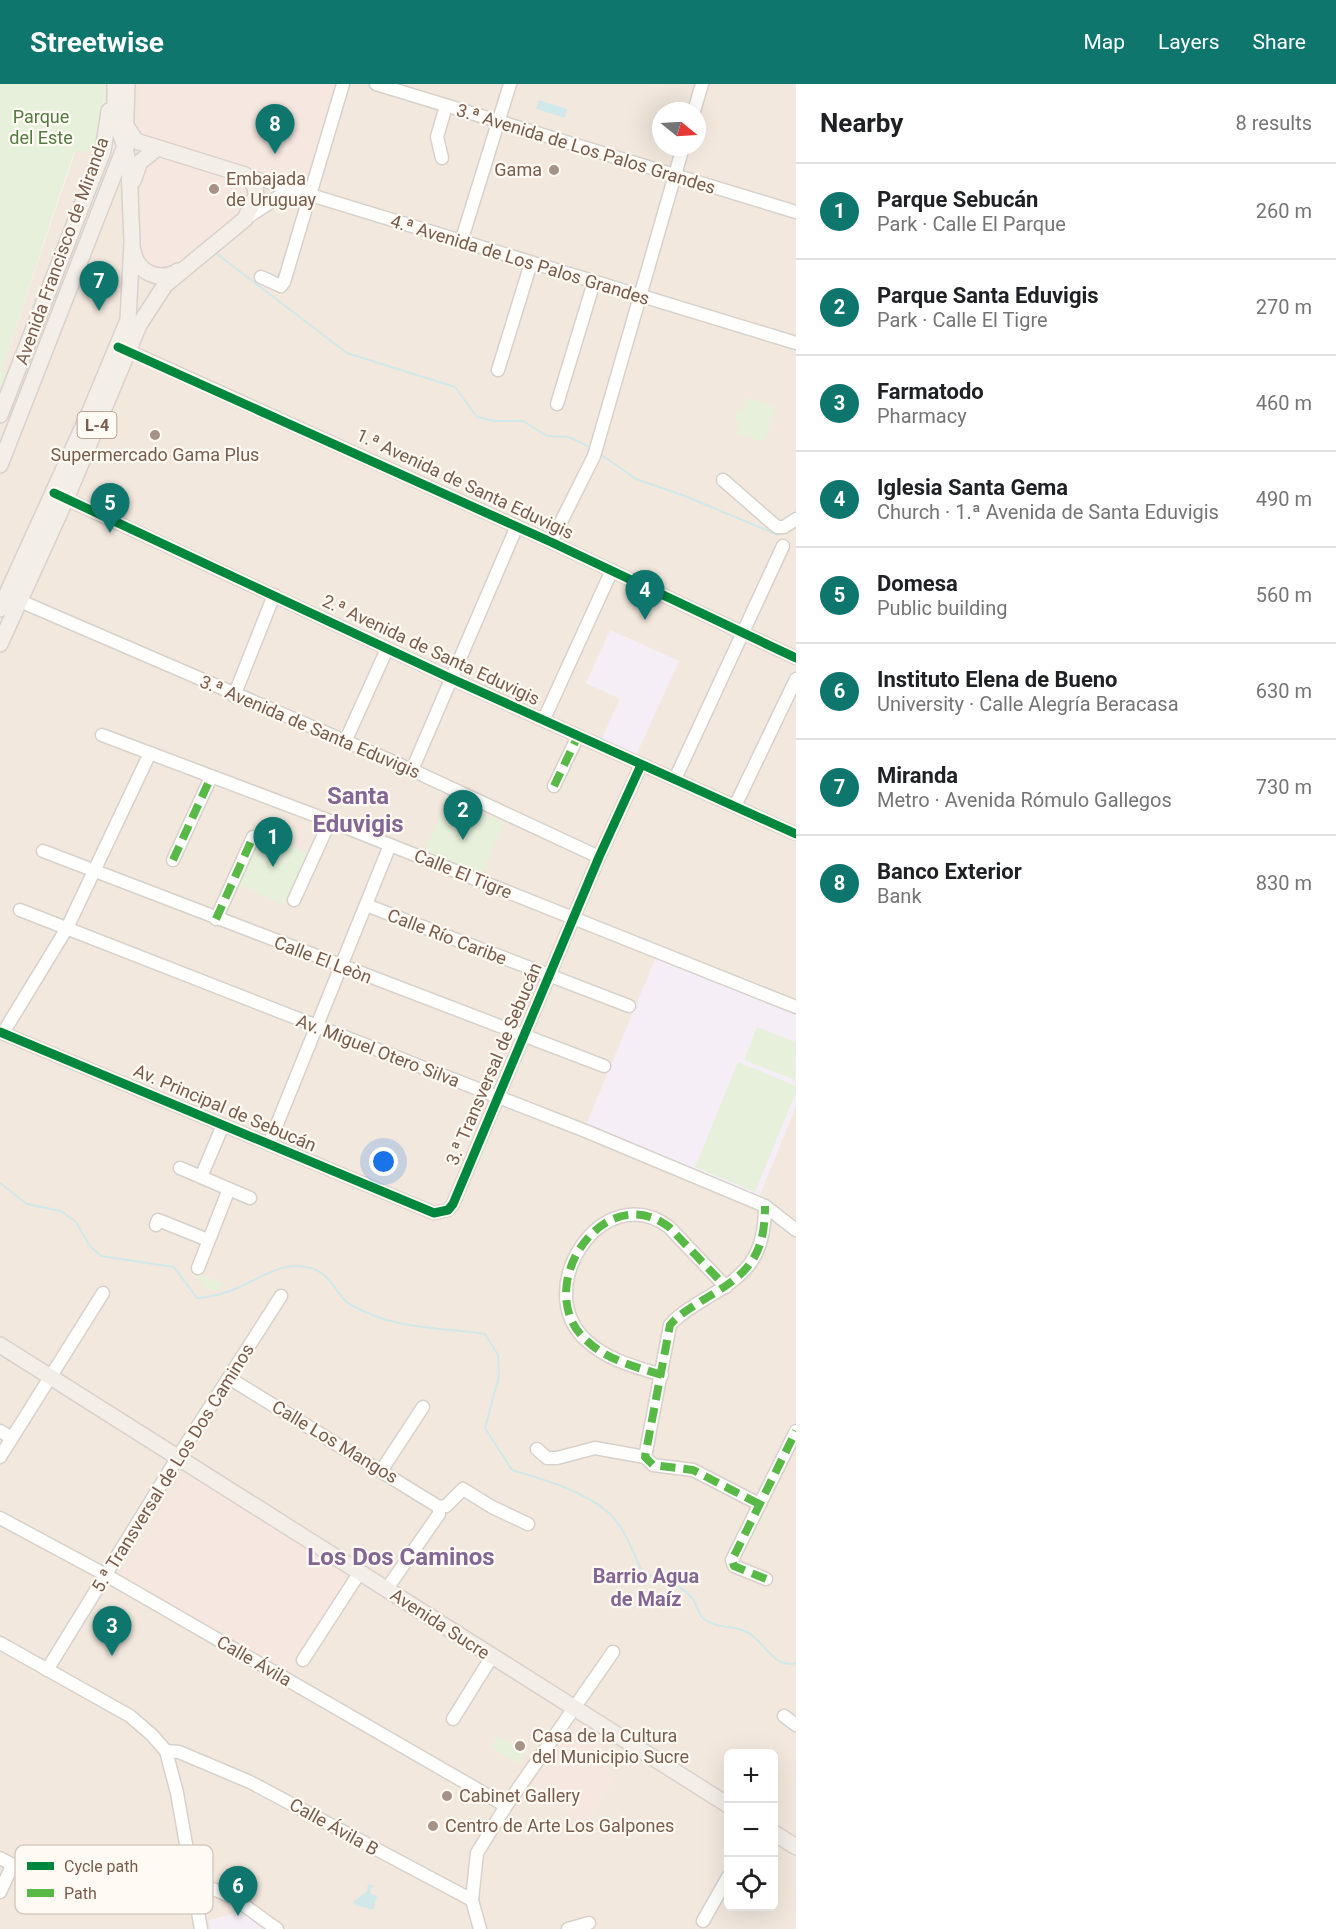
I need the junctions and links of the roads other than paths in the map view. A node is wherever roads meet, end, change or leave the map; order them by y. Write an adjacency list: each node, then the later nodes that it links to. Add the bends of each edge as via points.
1 (114, 84): 11 (main road, L-4, via 115,120); 33 (main road, Avenida Francisco de Miranda, via 103,151)
2 (127, 84): 10 (main road, Avenida Francisco de Miranda / L-4)
3 (343, 84): 18 (street)
4 (376, 84): 8 (street, 3.ª Avenida de Los Palos Grandes)
5 (510, 84): 9 (street)
6 (702, 84): 7 (street)
7 (697, 102)
8 (446, 106): 9 (street, 3.ª Avenida de Los Palos Grandes); 14 (street, via 437,137)
9 (498, 122): 16 (street, 3.ª Avenida de Los Palos Grandes); 23 (street)
10 (126, 126): 11 (main road, Avenida Francisco de Miranda / L-4); 12 (main road, 4.ª Avenida de Los Palos Grandes, via 136,141)
11 (125, 146): 17 (main road, Avenida Francisco de Miranda / L-4); 19 (main road, L-4)
12 (156, 149): 15 (main road, 4.ª Avenida de Los Palos Grandes); 19 (main road, L-4, via 137,165)
13 (681, 156): 16 (street)
14 (442, 158)
15 (245, 175): 18 (street, 4.ª Avenida de Los Palos Grandes); 21 (main road, via 255,186 256,196)
16 (675, 177): 20 (street, 3.ª Avenida de Los Palos Grandes); 28 (street)
17 (108, 194): 19 (main road, via 121,192); 34 (main road, Avenida Francisco de Miranda)
18 (309, 195): 21 (street, via 280,195); 23 (street, 4.ª Avenida de Los Palos Grandes); 26 (street, via 284,282 276,286)
19 (130, 206): 22 (main road, L-4)
20 (796, 212)
21 (245, 219): 24 (main road, L-4)
22 (132, 242): 24 (main road, L-4, via 136,262 153,276 168,276); 30 (main road, L-4)
23 (461, 242): 25 (street, 4.ª Avenida de Los Palos Grandes)
24 (190, 263): 30 (main road, L-4, via 157,295)
25 (531, 263): 27 (street, 4.ª Avenida de Los Palos Grandes); 31 (street)
26 (261, 277)
27 (594, 282): 28 (street, 4.ª Avenida de Los Palos Grandes); 32 (street)
28 (642, 297): 29 (street, 4.ª Avenida de Los Palos Grandes); 39 (street, via 594,456)
29 (796, 343)
30 (123, 349): 36 (main road, L-4); 38 (street, 1.ª Avenida de Santa Eduvigis)
31 (498, 370)
32 (557, 404)
33 (0, 415)
34 (0, 465)
35 (723, 480): 37 (street, via 777,527)
36 (60, 496): 42 (street, 2.ª Avenida de Santa Eduvigis); 43 (main road, L-4); 44 (main road, L-4)
37 (796, 519)
38 (517, 526): 39 (street, 1.ª Avenida de Santa Eduvigis); 49 (street)
39 (551, 542): 41 (street, 1.ª Avenida de Santa Eduvigis)
40 (783, 546): 45 (street)
41 (612, 570): 45 (street, 1.ª Avenida de Santa Eduvigis); 52 (street)
42 (274, 595): 47 (street, 2.ª Avenida de Santa Eduvigis); 51 (street)
43 (20, 601): 46 (main road, L-4); 51 (street, 3.ª Avenida de Santa Eduvigis)
44 (0, 609)
45 (743, 633): 48 (street, 1.ª Avenida de Santa Eduvigis); 60 (street)
46 (0, 644)
47 (387, 649): 49 (street, 2.ª Avenida de Santa Eduvigis); 55 (street)
48 (796, 658)
49 (450, 678): 52 (street, 2.ª Avenida de Santa Eduvigis); 58 (street)
50 (796, 679): 62 (street)
51 (234, 696): 55 (street, 3.ª Avenida de Santa Eduvigis)
52 (544, 719): 54 (street, 2.ª Avenida de Santa Eduvigis)
53 (102, 735): 56 (street, Calle El Tigre)
54 (578, 736): 57 (street, 2.ª Avenida de Santa Eduvigis); 61 (street)
55 (345, 742): 58 (street, 3.ª Avenida de Santa Eduvigis)
56 (150, 753): 59 (street, Calle El Tigre); 70 (street)
57 (641, 765): 60 (street, 2.ª Avenida de Santa Eduvigis); 68 (street, 3.ª Transversal de Sebucán)
58 (412, 770): 68 (street, 3.ª Avenida de Santa Eduvigis)
59 (211, 777): 63 (street, Calle El Tigre); 69 (street)
60 (675, 779): 62 (street, 2.ª Avenida de Santa Eduvigis)
61 (554, 786)
62 (735, 807): 64 (street, 2.ª Avenida de Santa Eduvigis)
63 (330, 821): 66 (street, Calle El Tigre); 71 (street)
64 (796, 834)
65 (253, 837): 75 (street)
66 (390, 845): 72 (street); 74 (street, Calle El Tigre)
67 (43, 851): 70 (street, Calle El Leòn)
68 (599, 857): 74 (street, 3.ª Transversal de Sebucán)
69 (173, 860)
70 (94, 871): 75 (street, Calle El Leòn); 76 (street)
71 (294, 900)
72 (366, 905): 77 (street); 78 (street, Calle Río Caribe)
73 (20, 910): 76 (street, Av. Miguel Otero Silva)
74 (574, 917): 78 (street, 3.ª Transversal de Sebucán); 80 (street, Calle El Tigre)
75 (216, 919): 77 (street, Calle El Leòn)
76 (67, 928): 81 (street, Av. Miguel Otero Silva); 82 (street)
77 (339, 966): 81 (street); 83 (street, Calle El Leòn)
78 (549, 976): 79 (street, Calle Río Caribe); 83 (street, 3.ª Transversal de Sebucán)
79 (629, 1006)
80 (796, 1007)
81 (315, 1027): 85 (street, Av. Miguel Otero Silva); 87 (street)
82 (1, 1033): 86 (street, Av. Principal de Sebucán)
83 (524, 1036): 84 (street, Calle El Leòn); 85 (street, 3.ª Transversal de Sebucán)
84 (604, 1066)
85 (499, 1097): 92 (street, Av. Miguel Otero Silva); 93 (street, 3.ª Transversal de Sebucán, via 453,1204 448,1210)
86 (223, 1125): 87 (street, Av. Principal de Sebucán); 89 (street)
87 (269, 1144): 93 (street, Av. Principal de Sebucán)
88 (180, 1168): 89 (street)
89 (201, 1177): 90 (street)
90 (229, 1189): 91 (street); 96 (street)
91 (250, 1198)
92 (765, 1206): 95 (street, Av. Miguel Otero Silva); 98 (street, via 765,1225 755,1259)
93 (434, 1213)
94 (156, 1225): 96 (street, via 158,1220)
95 (796, 1230)
96 (208, 1240): 97 (street)
97 (198, 1268)
98 (726, 1287): 102 (street, via 670,1325); 102 (street, via 669,1227 643,1214 623,1215 602,1225 575,1255 566,1289 577,1330 586,1341 617,1359)
99 (103, 1293): 103 (street)
100 (282, 1296): 104 (street, 5.ª Transversal de Los Dos Caminos)
101 (0, 1345): 103 (main road, Avenida Sucre)
102 (662, 1375): 112 (street)
103 (51, 1378): 108 (street); 111 (main road, Avenida Sucre)
104 (229, 1378): 111 (street, 5.ª Transversal de Los Dos Caminos); 113 (street, Calle Los Mangos)
105 (423, 1407): 113 (street)
106 (0, 1431): 108 (street)
107 (796, 1431): 114 (street)
108 (12, 1438): 110 (street)
109 (537, 1449): 112 (street, via 547,1458 595,1448)
110 (0, 1457)
111 (178, 1457): 118 (main road, Avenida Sucre); 119 (street, 5.ª Transversal de Los Dos Caminos)
112 (645, 1457): 114 (street, via 653,1465 693,1470)
113 (381, 1471): 115 (street, Calle Los Mangos)
114 (759, 1504): 120 (street, via 732,1564)
115 (440, 1507): 117 (street, via 463,1490); 121 (street)
116 (0, 1518): 119 (street, Calle Ávila)
117 (528, 1524)
118 (360, 1572): 121 (main road, Avenida Sucre); 125 (street)
119 (106, 1575): 126 (street, 5.ª Transversal de Los Dos Caminos); 133 (street, Calle Ávila)
120 (766, 1579)
121 (386, 1590): 124 (main road, Avenida Sucre)
122 (0, 1643): 126 (street)
123 (613, 1652): 127 (street)
124 (491, 1658): 127 (main road, Avenida Sucre); 129 (street)
125 (303, 1660)
126 (47, 1670): 131 (street, via 130,1716)
127 (575, 1708): 132 (main road, Avenida Sucre); 133 (street)
128 (784, 1716): 130 (street)
129 (453, 1719)
130 (796, 1725)
131 (166, 1751): 135 (street); 143 (street, Calle Ávila B, via 179,1752 250,1782)
132 (726, 1803)
133 (506, 1806): 143 (street, via 477,1853)
134 (778, 1836): 136 (main road)
135 (186, 1845)
136 (796, 1847)
137 (0, 1858): 138 (street)
138 (12, 1866): 139 (street); 142 (street)
139 (15, 1867)
140 (724, 1885): 145 (street)
141 (213, 1888): 148 (street)
142 (0, 1892)
143 (472, 1900): 149 (street)
144 (198, 1914): 147 (street)
145 (703, 1921)
146 (589, 1923): 150 (street)
147 (201, 1929)
148 (277, 1929)
149 (480, 1929)
150 (568, 1929)

